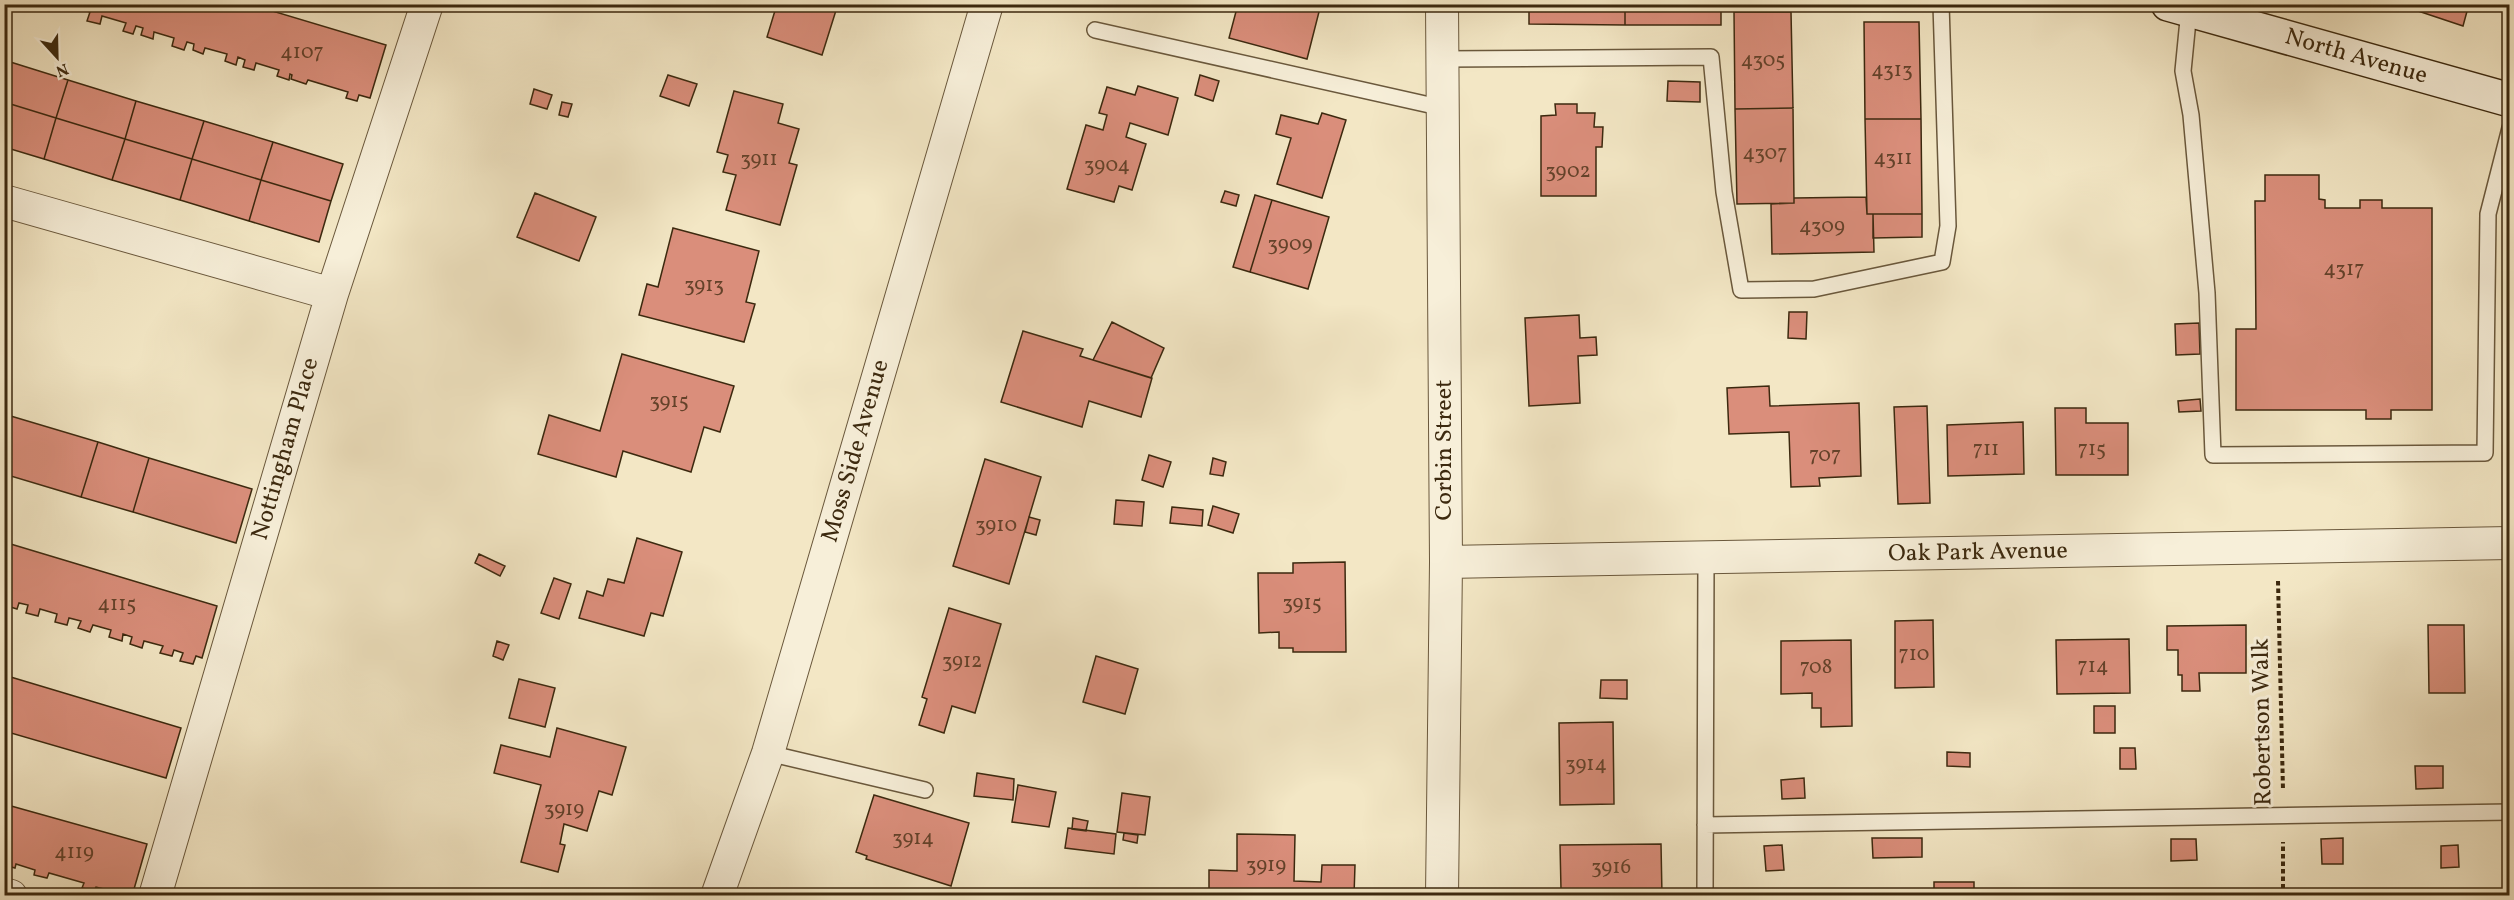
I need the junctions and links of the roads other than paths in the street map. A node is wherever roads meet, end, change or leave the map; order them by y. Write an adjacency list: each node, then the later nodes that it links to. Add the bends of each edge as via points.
1 (427, 4): 12 (street, Nottingham Place)
2 (987, 4): 16 (street, Moss Side Avenue)
3 (1442, 4): 7 (street, Corbin Street)
4 (1941, 4): 7 (lane, via 1948,226 1942,262 1814,288 1741,290 1724,192 1712,57)
5 (2178, 7): 8 (street, North Avenue); 10 (lane, via 2207,292 2213,455 2485,453 2488,214)
6 (1095, 30): 9 (lane)
7 (1443, 59): 9 (street, Corbin Street)
8 (2510, 100)
9 (1443, 108): 15 (street, Corbin Street)
10 (2510, 128)
11 (4, 201): 12 (street)
12 (332, 294): 22 (street, Nottingham Place)
13 (2510, 543): 14 (street, Oak Park Avenue)
14 (1706, 557): 15 (street, Oak Park Avenue); 19 (lane)
15 (1446, 562): 24 (street, Corbin Street)
16 (768, 753): 17 (lane); 23 (street, Moss Side Avenue)
17 (925, 790)
18 (2510, 812): 19 (lane)
19 (1705, 825): 25 (lane)
20 (4, 894): 21 (street)
21 (11, 896)
22 (155, 896)
23 (717, 896)
24 (1442, 896)
25 (1705, 896)

